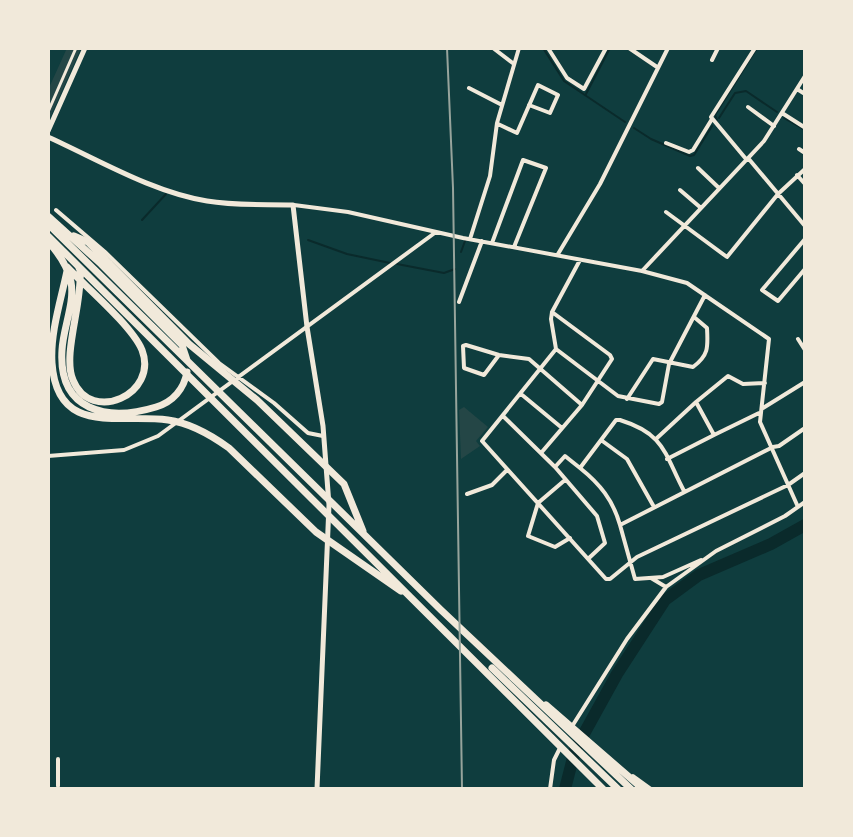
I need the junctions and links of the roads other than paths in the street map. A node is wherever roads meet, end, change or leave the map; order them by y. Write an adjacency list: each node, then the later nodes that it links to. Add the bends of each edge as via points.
1 (76, 48): 21 (street)
2 (85, 48): 27 (street)
3 (493, 48): 12 (street)
4 (519, 48): 12 (street)
5 (548, 48): 6 (street, via 567,78 584,89)
6 (606, 48)
7 (629, 48): 13 (street)
8 (668, 48): 13 (street)
9 (718, 48): 11 (street)
10 (755, 48): 23 (street)
11 (712, 60)
12 (514, 64): 18 (street)
13 (658, 68): 54 (street)
14 (805, 76): 16 (street)
15 (469, 88): 18 (street)
16 (797, 89): 17 (street); 22 (street)
17 (805, 94)
18 (502, 105): 24 (street)
19 (529, 105): 19 (street, via 538,85 558,95 550,113); 24 (street, via 517,133)
20 (748, 107): 25 (street)
21 (48, 112)
22 (782, 113): 25 (street); 26 (street)
23 (712, 119): 29 (street, via 693,150); 32 (street)
24 (497, 123): 48 (street, via 490,176)
25 (774, 126): 32 (street)
26 (804, 127)
27 (48, 131)
28 (48, 137): 40 (street, via 187,197)
29 (666, 143)
30 (799, 149): 31 (street)
31 (805, 153)
32 (747, 158): 37 (street); 39 (street)
33 (698, 168): 37 (street)
34 (805, 169): 35 (street)
35 (797, 175): 36 (street); 39 (street)
36 (805, 184)
37 (719, 188): 41 (street)
38 (680, 190): 41 (street)
39 (778, 194): 45 (street, via 727,257); 46 (street)
40 (293, 205): 47 (street); 63 (street)
41 (701, 208): 45 (street)
42 (56, 210): 70 (street)
43 (666, 212): 45 (street)
44 (49, 222): 51 (highway, via 67,238 80,270 80,298 70,359 71,376 86,397 100,402 124,398 143,376 145,363 136,339 92,292); 57 (highway, via 146,308 186,353 183,386 170,401 129,412 89,409 74,398 62,368 71,292); 104 (highway); 104 (highway, via 88,242 189,344 257,400 344,484)
45 (685, 226): 58 (street)
46 (805, 226)
47 (436, 232): 48 (street); 63 (street)
48 (470, 239): 50 (street)
49 (805, 239): 56 (street, via 762,290 778,301)
50 (482, 241): 52 (street); 60 (street)
51 (48, 242): 57 (highway); 111 (highway)
52 (492, 243): 53 (street); 53 (street, via 523,160 546,168)
53 (514, 247): 54 (street)
54 (558, 255): 55 (street)
55 (580, 260): 58 (street); 61 (street)
56 (805, 269)
57 (67, 271): 111 (highway, via 52,351 54,376 63,397 78,412 94,418 164,419 198,429 229,448 316,532)
58 (642, 271): 59 (street, via 687,283)
59 (705, 295): 62 (street); 73 (street, via 769,339)
60 (459, 302)
61 (552, 312): 65 (street); 71 (street, via 610,355)
62 (694, 317): 68 (street); 68 (street, via 707,328 705,358 693,367)
63 (307, 327): 70 (street); 83 (street)
64 (798, 339): 66 (street)
65 (556, 349): 69 (street); 71 (street)
66 (805, 350)
67 (499, 355): 67 (street, via 463,346 464,368 484,375); 69 (street, via 529,359)
68 (669, 364): 75 (street, via 653,359); 75 (street, via 662,402)
69 (541, 370): 74 (street); 77 (street)
70 (239, 378): 83 (street, via 308,433); 88 (street, via 140,444 110,453)
71 (598, 382): 75 (street); 77 (street)
72 (805, 382): 78 (street)
73 (765, 383): 76 (street, via 743,384 728,376); 78 (street)
74 (521, 394): 79 (street); 80 (street)
75 (627, 399)
76 (696, 402): 82 (street); 84 (street)
77 (582, 405): 80 (street)
78 (762, 410): 82 (street); 86 (street, via 760,422)
79 (503, 416): 87 (street); 92 (street, via 482,441)
80 (563, 428): 87 (street)
81 (805, 428): 86 (street)
82 (714, 435): 89 (street)
83 (323, 436): 100 (street)
84 (657, 438): 85 (street, via 643,427 616,420); 89 (street)
85 (601, 440): 91 (street); 101 (street, via 627,459)
86 (773, 447): 95 (street); 96 (street)
87 (541, 453): 90 (street)
88 (48, 456)
89 (667, 459): 96 (street)
90 (555, 467): 91 (street, via 565,456); 94 (street)
91 (580, 468): 103 (street, via 613,502)
92 (507, 470): 97 (street, via 492,485); 99 (street)
93 (805, 473): 95 (street)
94 (565, 480): 99 (street); 106 (street, via 597,516 605,543)
95 (788, 485): 102 (street); 108 (street)
96 (684, 491): 101 (street)
97 (467, 494)
98 (805, 502): 102 (street)
99 (538, 503): 105 (street); 105 (street, via 528,536 555,547)
100 (329, 505): 112 (highway); 120 (street)
101 (654, 507): 103 (street)
102 (798, 507): 107 (street)
103 (620, 525): 108 (street)
104 (364, 534): 113 (highway)
105 (570, 538): 106 (street)
106 (589, 558): 108 (street, via 606,579)
107 (703, 560): 109 (street); 110 (street)
108 (629, 563): 109 (street, via 635,579)
109 (650, 578): 110 (street)
110 (666, 587): 121 (street, via 562,744)
111 (419, 603): 113 (highway)
112 (435, 611)
113 (493, 669): 117 (highway); 122 (highway); 123 (highway); 124 (highway); 125 (highway, via 525,686)
114 (58, 759): 116 (street)
115 (48, 770): 116 (street)
116 (58, 771): 119 (street)
117 (607, 775): 123 (highway); 124 (highway)
118 (623, 779): 126 (street, via 627,772)
119 (58, 786)
120 (317, 789)
121 (550, 789)
122 (603, 789)
123 (617, 789)
124 (631, 789)
125 (643, 789)
126 (651, 789)

